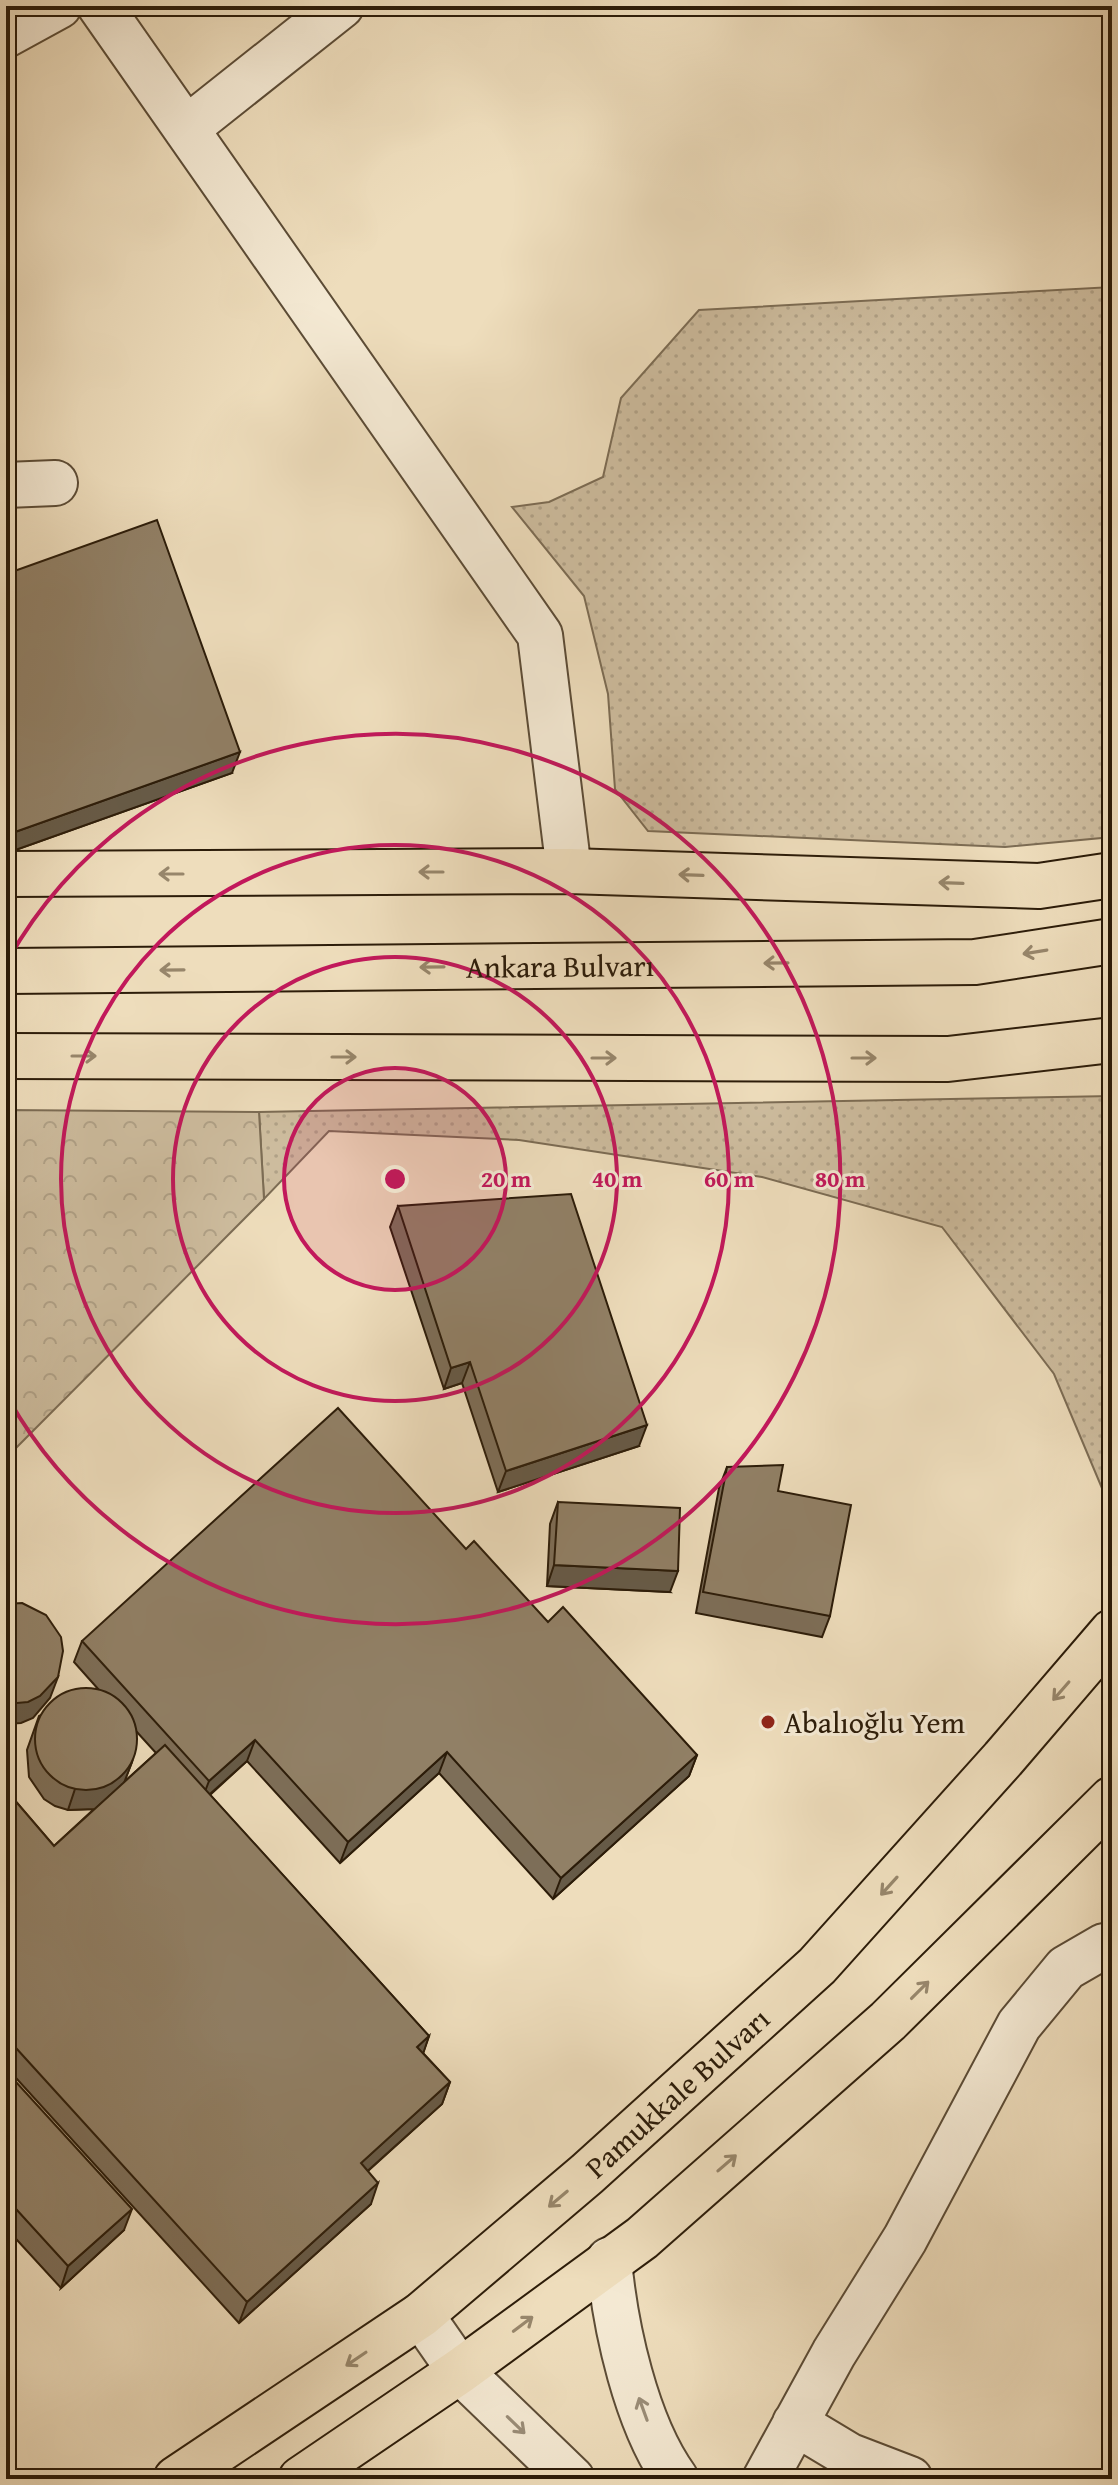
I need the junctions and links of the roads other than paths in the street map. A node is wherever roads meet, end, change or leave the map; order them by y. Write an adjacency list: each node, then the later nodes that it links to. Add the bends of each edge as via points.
1 (59, 6): 4 (street)
2 (100, 6): 5 (street)
3 (341, 6): 5 (street)
4 (6, 35)
5 (186, 129): 8 (street, via 540,635)
6 (55, 483): 7 (street)
7 (6, 485)
8 (569, 871): 9 (main road, one-way to 9); 10 (main road, one-way to 8, via 1039,886)
9 (6, 874)
10 (1112, 875)
11 (1112, 941): 12 (main road, Ankara Bulvarı, one-way to 12, via 975,962)
12 (6, 971)
13 (1112, 1040): 14 (main road, one-way to 13, via 948,1059)
14 (6, 1056)
15 (1112, 1632): 19 (main road, Pamukkale Bulvarı, one-way to 19, via 817,1966)
16 (1112, 1799): 18 (main road, one-way to 16, via 642,2238 888,2021)
17 (1112, 1945): 21 (street, via 1066,1968 1019,2025 905,2239)
18 (609, 2260): 20 (main road, one-way to 18); 25 (street, one-way to 18, via 662,2459 623,2348)
19 (421, 2315): 20 (street); 22 (main road, Pamukkale Bulvarı, one-way to 22)
20 (460, 2371): 23 (main road); 24 (street, one-way to 24)
21 (795, 2423): 26 (street); 27 (street, via 850,2456)
22 (176, 2479)
23 (301, 2479)
24 (572, 2479)
25 (676, 2479)
26 (765, 2479)
27 (910, 2479)

